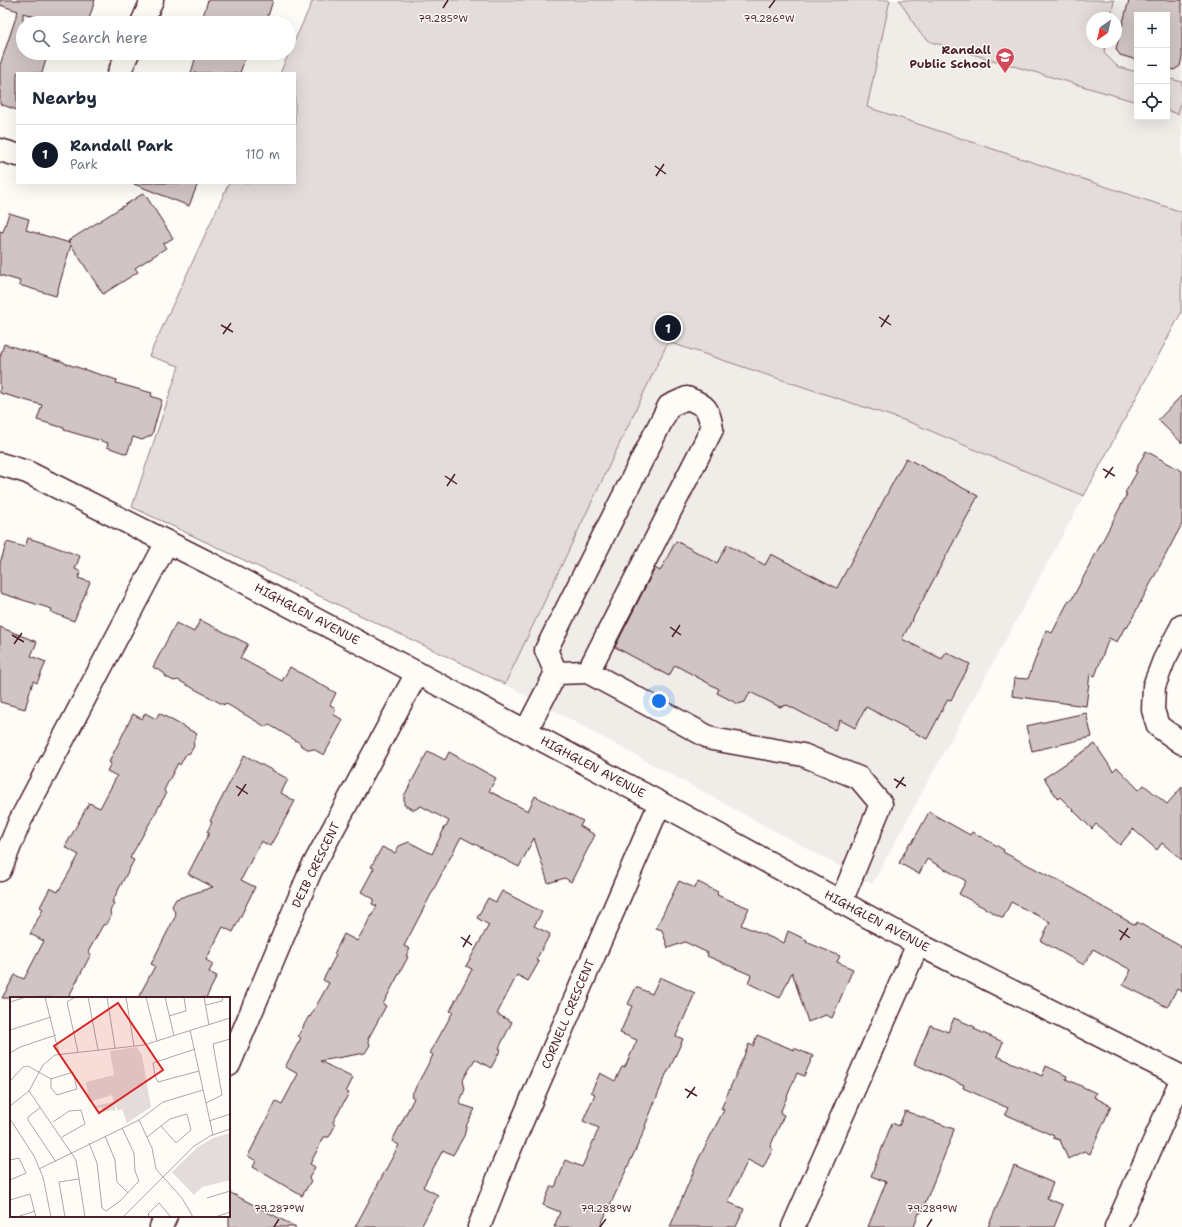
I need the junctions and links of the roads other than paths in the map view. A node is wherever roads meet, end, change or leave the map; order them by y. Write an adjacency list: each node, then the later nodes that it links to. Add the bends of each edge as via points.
1 (152, 0): 2 (street)
2 (145, 16)
3 (125, 60): 4 (street)
4 (119, 72)
5 (0, 150): 6 (street)
6 (16, 155)
7 (0, 464): 8 (street, HIGHGLEN AVENUE, via 27,472)
8 (167, 542): 11 (street, HIGHGLEN AVENUE); 16 (street, via 20,821)
9 (1182, 626): 14 (street, via 1154,686 1153,710 1158,726)
10 (588, 672): 12 (street); 12 (street, via 712,429 710,414 701,403 687,398 669,406 546,650); 17 (street, via 712,739 803,755 859,778 881,804)
11 (417, 673): 13 (street, HIGHGLEN AVENUE); 19 (street, DEIB CRESCENT, via 311,870)
12 (556, 673): 13 (street)
13 (526, 731): 15 (street, HIGHGLEN AVENUE)
14 (1182, 743)
15 (660, 803): 17 (street, HIGHGLEN AVENUE); 23 (street, CORNELL CRESCENT, via 504,1163)
16 (0, 870)
17 (841, 902): 18 (street, HIGHGLEN AVENUE)
18 (918, 944): 20 (street, HIGHGLEN AVENUE); 24 (street)
19 (230, 1063)
20 (1182, 1078): 25 (street)
21 (166, 1217): 22 (street)
22 (161, 1227)
23 (479, 1227)
24 (793, 1227)
25 (1116, 1227)

